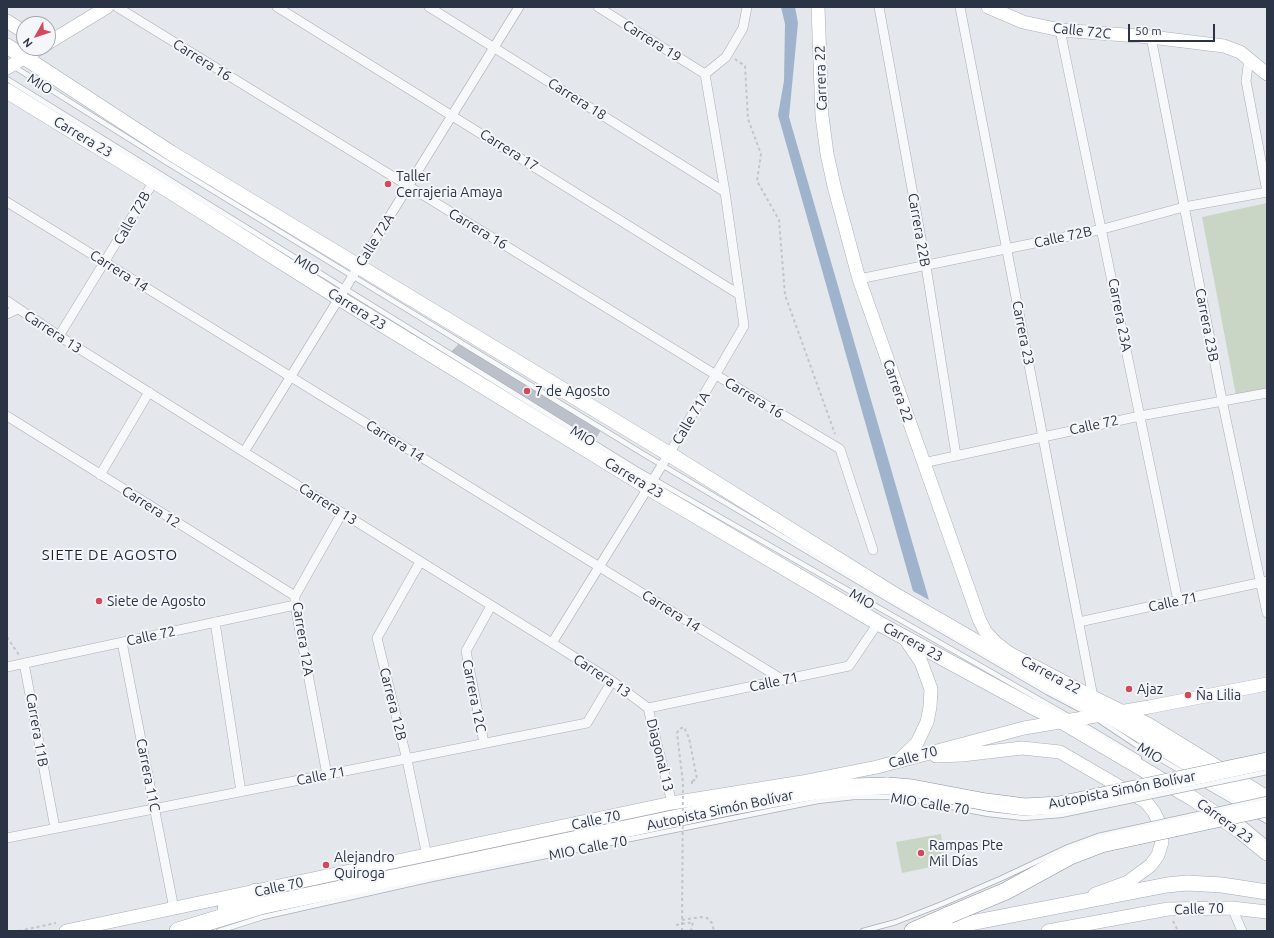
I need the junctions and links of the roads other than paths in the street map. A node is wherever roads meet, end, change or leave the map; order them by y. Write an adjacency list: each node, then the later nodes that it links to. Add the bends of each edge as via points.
1 (107, 7): 15 (street)
2 (117, 7): 28 (street, Carrera 16)
3 (277, 7): 26 (street, Carrera 17)
4 (429, 7): 19 (street, Carrera 18)
5 (520, 7): 19 (street, Calle 72A)
6 (598, 7): 22 (street, Carrera 19)
7 (747, 7): 22 (street, via 744,28 726,57)
8 (818, 7): 38 (street, Carrera 22, via 822,116 827,154)
9 (879, 7): 36 (street, Carrera 22B)
10 (960, 7): 34 (street, Carrera 23)
11 (988, 7): 14 (street, Calle 72C, via 1023,22)
12 (7, 21): 13 (street)
13 (16, 27)
14 (1060, 30): 17 (street, Calle 72C); 33 (street, Carrera 23A)
15 (65, 32): 16 (street); 18 (street)
16 (56, 33)
17 (1151, 37): 20 (street, Calle 72C, via 1224,46); 32 (street, Carrera 23B)
18 (56, 38)
19 (494, 47): 26 (street, Calle 72A); 29 (street, Carrera 18)
20 (1249, 58): 23 (street, Calle 72C); 30 (street, via 1246,81)
21 (12, 59): 37 (main road, via 171,153)
22 (705, 74): 29 (street, Calle 71A)
23 (1267, 74)
24 (7, 79): 39 (lane, MIO)
25 (7, 91): 27 (main road, Carrera 23)
26 (453, 115): 28 (street, Calle 72A); 40 (street, Carrera 17)
27 (154, 181): 35 (street, Calle 72B); 39 (main road, Carrera 23)
28 (408, 186): 37 (street, Calle 72A); 45 (street, Carrera 16)
29 (725, 192): 40 (street, Calle 71A)
30 (1267, 192): 32 (street, Calle 72B)
31 (8, 203): 35 (street, Carrera 14)
32 (1184, 207): 33 (street, Calle 72B); 49 (street, Carrera 23B)
33 (1103, 229): 34 (street, Calle 72B); 51 (street, Carrera 23A)
34 (1007, 249): 36 (street, Calle 72B); 52 (street, Carrera 23)
35 (106, 262): 44 (street, Calle 72B); 46 (street, Carrera 14)
36 (926, 266): 38 (street, Calle 72B); 54 (street, Carrera 22B)
37 (356, 271): 39 (street, Calle 72A); 55 (main road)
38 (859, 279): 56 (street, Carrera 22)
39 (342, 293): 46 (street, Calle 72A); 58 (main road, Carrera 23)
40 (740, 295): 45 (street, Calle 71A, via 744,326)
41 (7, 301): 42 (street, Carrera 13)
42 (18, 309): 43 (street); 44 (street, Carrera 13)
43 (7, 314)
44 (59, 336): 47 (street, Carrera 13)
45 (716, 375): 55 (street, Calle 71A); 60 (street, Carrera 16, via 840,449)
46 (290, 376): 53 (street, Calle 72A); 62 (street, Carrera 14)
47 (150, 392): 53 (street, Carrera 13); 57 (street)
48 (1267, 393): 49 (street, Calle 72)
49 (1222, 400): 51 (street, Calle 72); 63 (street, Carrera 23B)
50 (7, 416): 57 (street, Carrera 12)
51 (1140, 416): 52 (street, Calle 72); 65 (street, Carrera 23A)
52 (1043, 436): 54 (street, Calle 72); 69 (street, Carrera 23)
53 (244, 452): 59 (street, Carrera 13)
54 (956, 454): 56 (street, Calle 72)
55 (666, 460): 58 (street, Calle 71A); 80 (main road, via 895,595)
56 (923, 463): 80 (street, Carrera 22, via 985,631 1009,653)
57 (100, 475): 64 (street, Carrera 12)
58 (651, 483): 62 (street, Calle 71A); 70 (main road, Carrera 23); 82 (lane, MIO)
59 (342, 513): 61 (street, Carrera 13); 64 (street, Carrera 12A)
60 (872, 550)
61 (420, 562): 66 (street, Carrera 13); 85 (street, Carrera 12B, via 377,638)
62 (600, 567): 73 (street, Calle 71A); 76 (street, Carrera 14)
63 (1264, 581): 65 (street, Calle 71); 67 (street, Carrera 23B)
64 (295, 601): 68 (street, Calle 72); 91 (street, Carrera 12A)
65 (1178, 601): 69 (street, Calle 71)
66 (491, 606): 73 (street, Carrera 13); 83 (street, Carrera 12C, via 466,651)
67 (1267, 613)
68 (215, 622): 72 (street, Calle 72); 94 (street)
69 (1078, 622): 80 (street, Carrera 23)
70 (878, 623): 71 (main road, Carrera 23); 76 (street, Calle 71, via 849,666)
71 (904, 637): 82 (main road, Carrera 23, via 1031,706); 88 (street, via 921,662 931,689 930,707 928,722 917,743)
72 (122, 642): 74 (street, Calle 72); 101 (street, Carrera 11C)
73 (552, 643): 77 (street, Carrera 13)
74 (24, 663): 75 (street, Calle 72); 105 (street, Carrera 11B)
75 (7, 666)
76 (783, 680): 79 (street, Calle 71)
77 (612, 681): 79 (street, Carrera 13); 83 (street, Calle 71, via 586,723)
78 (1267, 684): 81 (street, Calle 70)
79 (648, 708): 98 (street, Diagonal 13)
80 (1097, 709): 81 (street, Calle 70); 81 (street); 82 (street, Calle 70); 103 (main road); 104 (lane, MIO, via 1136,745)
81 (1125, 711): 97 (street)
82 (1069, 720): 84 (street, Calle 70, via 1024,728); 87 (lane, MIO); 108 (main road, Carrera 23, via 1192,798)
83 (484, 744): 85 (street, Calle 71)
84 (917, 757): 88 (street, Calle 70); 112 (street, via 1022,748 1049,749 1060,752 1146,802 1159,823 1162,842 1151,865 1128,882)
85 (407, 760): 91 (street, Calle 71); 109 (street, Carrera 12B)
86 (1267, 761): 95 (highway, Autopista Simón Bolívar, bridge, via 1058,805 1025,807 912,788)
87 (1145, 762)
88 (895, 763): 92 (street, Calle 70)
89 (1267, 772): 95 (lane, MIO Calle 70, bridge, via 1061,815 1024,818 910,799)
90 (1165, 774): 93 (lane, MIO)
91 (327, 775): 94 (street, Calle 71)
92 (752, 790): 96 (highway); 98 (street, Calle 70); 100 (highway)
93 (1193, 791)
94 (241, 792): 101 (street, Calle 71)
95 (889, 792): 96 (highway, Autopista Simón Bolívar, via 844,788); 120 (lane, MIO Calle 70, via 810,802 432,879 263,918)
96 (783, 797): 100 (highway, Autopista Simón Bolívar)
97 (1267, 798): 115 (lane, bridge, via 1098,836 1002,878)
98 (672, 803): 109 (street, Calle 70)
99 (1213, 804): 107 (lane, via 1240,820)
100 (729, 807): 117 (highway, Autopista Simón Bolívar, via 260,906)
101 (154, 808): 105 (street, Calle 71); 114 (street, Carrera 11C)
102 (1267, 808): 115 (highway, bridge, via 1101,844 1070,856 1006,891)
103 (1267, 812)
104 (1267, 821)
105 (55, 828): 106 (street, Calle 71)
106 (7, 838)
107 (1267, 843)
108 (1267, 853)
109 (427, 856): 110 (street, Calle 70)
110 (256, 892): 114 (street, Calle 70); 117 (highway)
111 (1267, 892): 112 (main road, via 1236,886 1187,883)
112 (1057, 906): 123 (main road)
113 (1232, 908): 116 (street); 124 (street, Calle 70, via 1168,909); 125 (street)
114 (174, 909): 118 (street, Calle 70)
115 (946, 910): 121 (lane); 122 (highway)
116 (1267, 912)
117 (198, 925): 119 (highway, Autopista Simón Bolívar)
118 (66, 931)
119 (178, 931)
120 (219, 931)
121 (863, 931)
122 (913, 931)
123 (929, 931)
124 (1048, 931)
125 (1242, 931)

